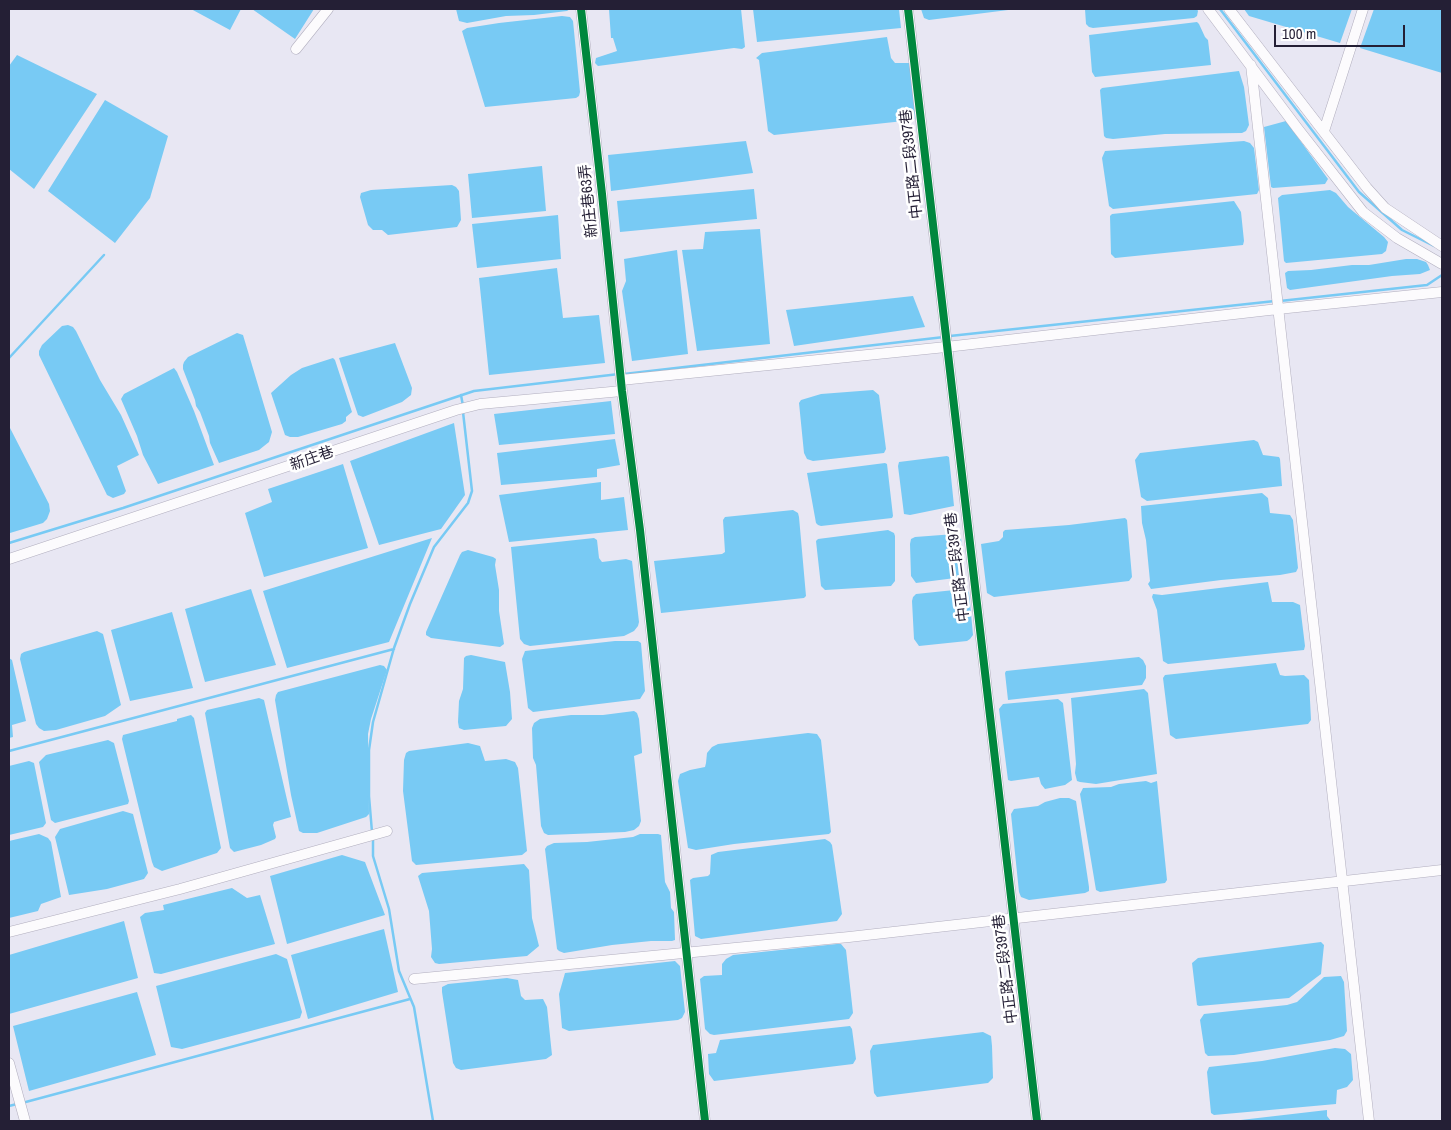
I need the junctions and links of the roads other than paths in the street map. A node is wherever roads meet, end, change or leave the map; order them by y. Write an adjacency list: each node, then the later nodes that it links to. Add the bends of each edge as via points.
1 (328, 9): 7 (street)
2 (581, 9): 15 (street, 新庄巷63弄)
3 (908, 9): 14 (street, 中正路二段397巷)
4 (1208, 9): 8 (street)
5 (1229, 9): 9 (street)
6 (1363, 9): 9 (street)
7 (296, 49)
8 (1251, 65): 11 (street, via 1363,212 1396,238); 13 (street)
9 (1324, 131): 10 (street, via 1385,208)
10 (1442, 246)
11 (1442, 264)
12 (1442, 292): 13 (street)
13 (1278, 309): 14 (street); 20 (street)
14 (946, 347): 15 (street); 21 (street, 中正路二段397巷)
15 (621, 380): 16 (street, 新庄巷63弄)
16 (622, 391): 17 (street, 新庄巷, via 480,404 456,410); 23 (street)
17 (9, 559)
18 (387, 831): 22 (street, via 180,889)
19 (1442, 870): 20 (street, 中正路二段397巷)
20 (1343, 881): 21 (street, 中正路二段397巷); 29 (street)
21 (1013, 917): 23 (street, 中正路二段397巷); 28 (street, 中正路二段397巷)
22 (9, 932)
23 (686, 953): 24 (street, 中正路二段397巷); 27 (street)
24 (414, 979)
25 (9, 1063): 26 (street)
26 (25, 1121)
27 (706, 1121)
28 (1037, 1121)
29 (1369, 1121)

